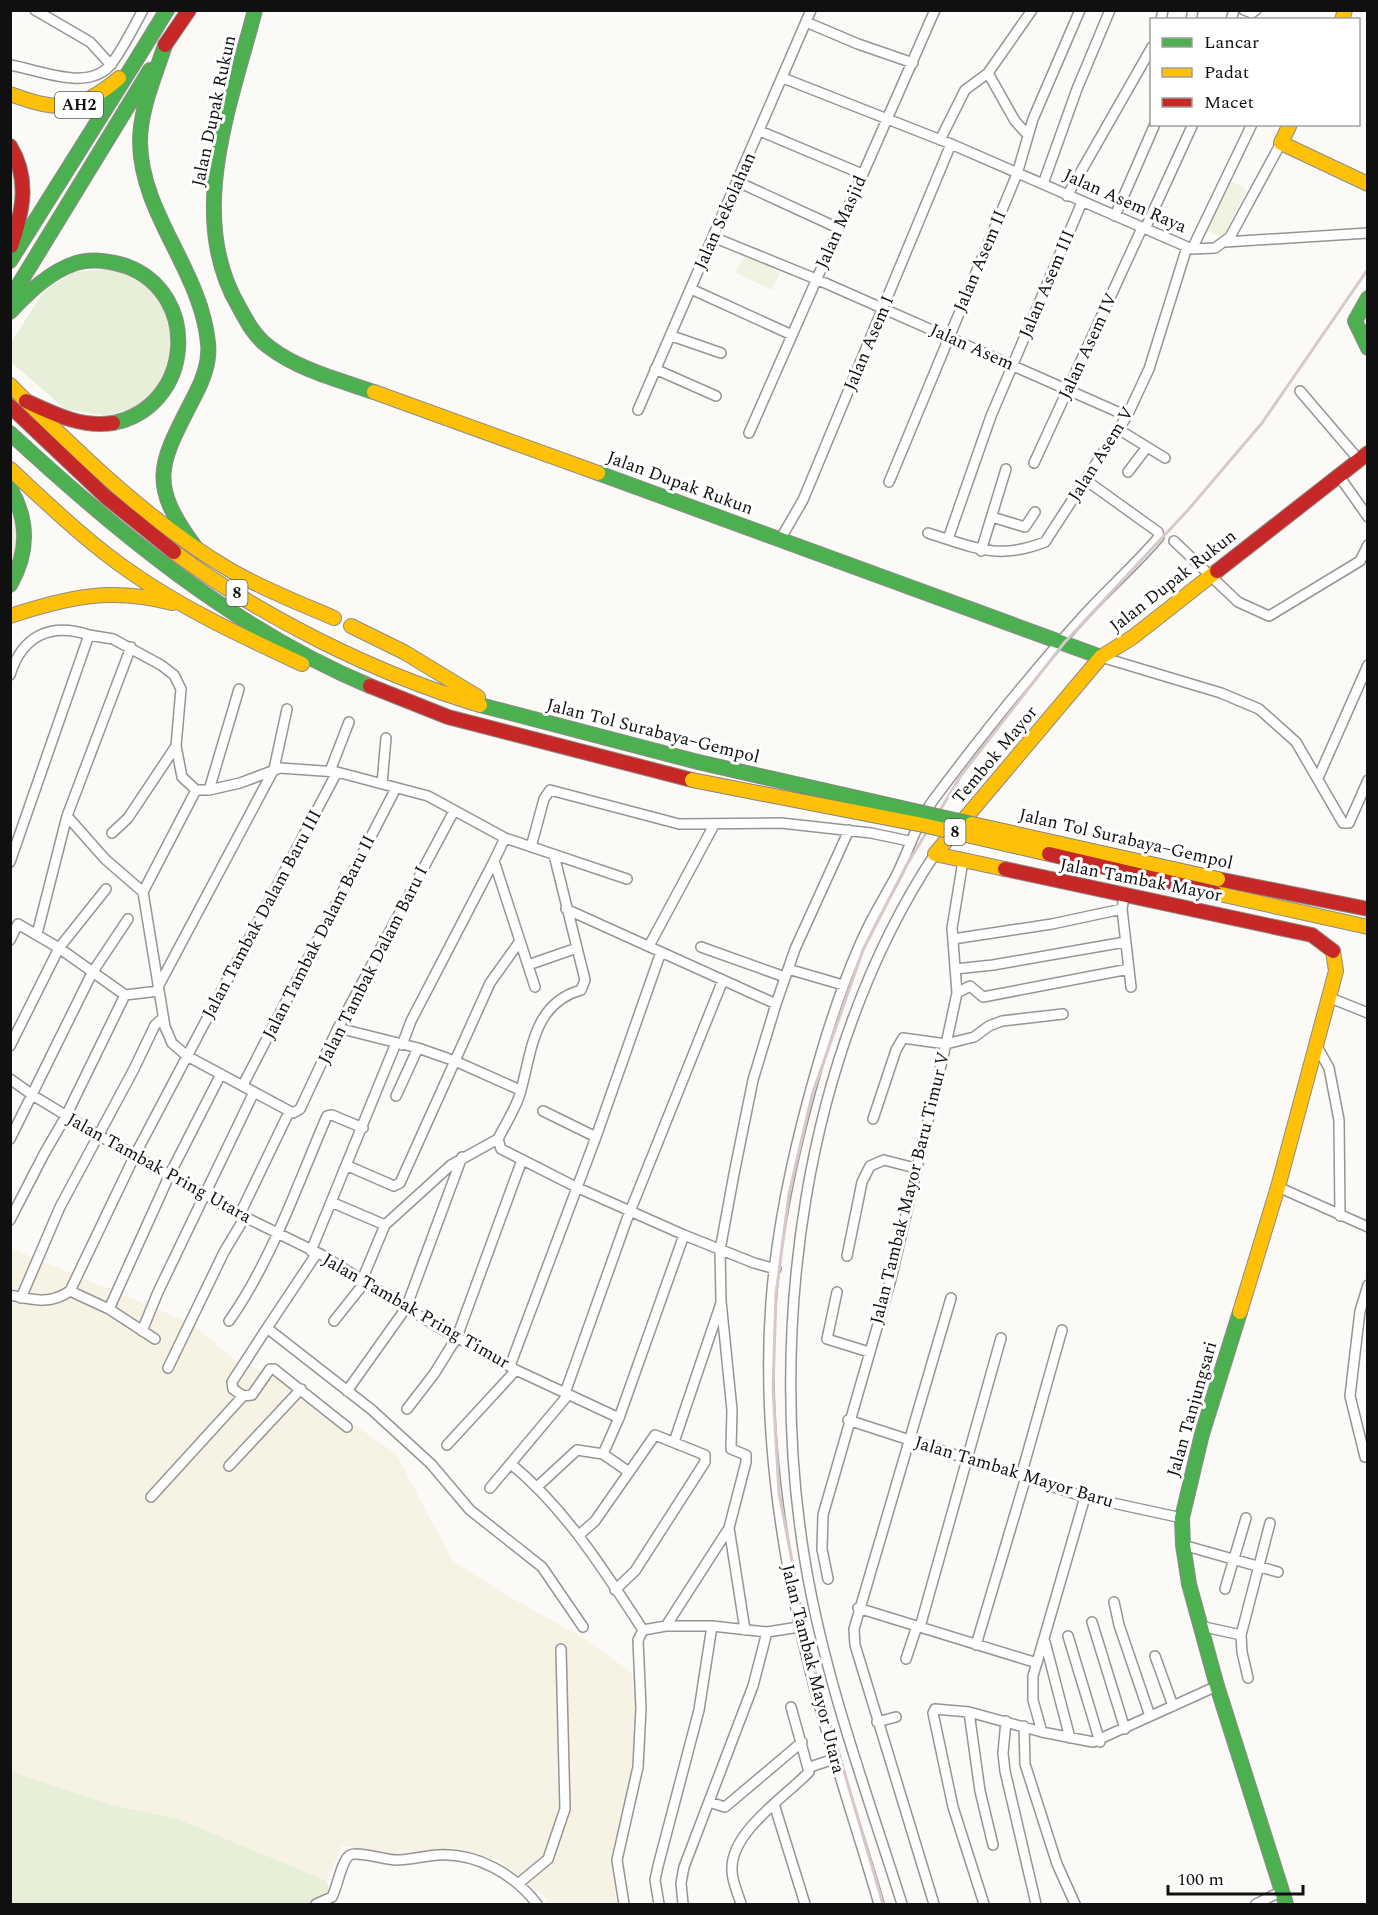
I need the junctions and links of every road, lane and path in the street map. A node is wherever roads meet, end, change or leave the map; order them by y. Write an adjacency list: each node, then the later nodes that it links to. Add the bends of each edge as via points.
1 (35, 10): 19 (street, via 90,42)
2 (143, 10): 19 (street)
3 (167, 10): 16 (main road)
4 (189, 10): 14 (main road)
5 (255, 10): 89 (main road, Jalan Dupak Rukun, via 221,149 213,204 219,266 252,332 311,370)
6 (811, 10): 13 (street, Jalan Sekolahan)
7 (935, 10): 17 (street, Jalan Masjid)
8 (1032, 10): 20 (street)
9 (1080, 10): 29 (street, Jalan Asem II)
10 (1110, 10): 37 (street)
11 (1244, 10): 12 (street)
12 (1256, 10)
13 (806, 22): 17 (street); 21 (street, Jalan Sekolahan)
14 (165, 45): 53 (main road); 93 (main road, via 140,140 143,180 200,298 208,343 202,378 173,435 162,468 172,515)
15 (1150, 51): 39 (street)
16 (135, 62): 22 (main road, AH2, via 98,97 82,105 50,107); 49 (main road)
17 (913, 63): 23 (street, Jalan Masjid)
18 (10, 65): 19 (street, via 81,78)
19 (111, 65)
20 (988, 73): 29 (street, via 1015,122); 30 (street, via 965,90)
21 (783, 78): 23 (street, Jalan Asem Raya); 28 (street, Jalan Sekolahan)
22 (10, 94)
23 (889, 119): 30 (street, Jalan Asem Raya); 34 (street, Jalan Masjid)
24 (1154, 126): 41 (street)
25 (1192, 126): 43 (street, Jalan Asem IV)
26 (1251, 126): 48 (street, Jalan Asem V)
27 (1289, 126): 31 (main road)
28 (760, 131): 34 (street); 36 (street, Jalan Sekolahan)
29 (1028, 135): 35 (street, Jalan Asem II)
30 (940, 140): 32 (street, Jalan Asem Raya)
31 (1281, 142): 38 (main road); 46 (street)
32 (951, 144): 35 (street, Jalan Asem Raya); 54 (street, Jalan Asem I)
33 (10, 146): 47 (main road, via 25,188 23,210)
34 (862, 174): 42 (street, Jalan Masjid)
35 (1017, 174): 37 (street, Jalan Asem Raya); 58 (street, Jalan Asem II)
36 (738, 182): 42 (street); 45 (street, Jalan Sekolahan)
37 (1042, 184): 39 (street, Jalan Asem Raya)
38 (1368, 184)
39 (1067, 196): 40 (street, Jalan Asem Raya)
40 (1082, 202): 41 (street, Jalan Asem Raya); 61 (street, Jalan Asem III)
41 (1115, 216): 43 (street, Jalan Asem Raya)
42 (838, 228): 50 (street, Jalan Masjid)
43 (1144, 228): 48 (street, Jalan Asem Raya); 64 (street, Jalan Asem IV)
44 (1368, 233): 46 (street, Jalan Asem Raya)
45 (713, 237): 50 (street, Jalan Asem); 51 (street, Jalan Sekolahan)
46 (1225, 242): 48 (street, Jalan Asem Raya, via 1215,248)
47 (10, 248)
48 (1189, 248): 70 (street, Jalan Asem V, via 1149,369)
49 (10, 261)
50 (816, 279): 54 (street, Jalan Asem); 56 (street, Jalan Masjid)
51 (692, 289): 56 (street); 57 (street, Jalan Sekolahan)
52 (1368, 298): 59 (main road, via 1355,321)
53 (10, 299)
54 (884, 309): 58 (street, Jalan Asem); 89 (street, Jalan Asem I, via 803,500)
55 (10, 312): 67 (main road, via 52,273 77,262 102,259 132,266 155,283 172,304 179,327 179,355 166,390 147,410 128,420 91,424 66,419)
56 (792, 335): 73 (street, Jalan Masjid)
57 (672, 336): 60 (street); 62 (street, Jalan Sekolahan)
58 (948, 338): 61 (street, Jalan Asem); 83 (street, Jalan Asem II)
59 (1368, 348)
60 (721, 353)
61 (1013, 366): 64 (street, Jalan Asem); 90 (street, Jalan Asem III, via 964,487)
62 (655, 369): 66 (street); 69 (street, Jalan Sekolahan)
63 (10, 385): 67 (main road)
64 (1068, 388): 70 (street, Jalan Asem); 77 (street, Jalan Asem IV)
65 (1300, 391): 75 (street)
66 (716, 396)
67 (26, 401): 93 (main road, via 122,488)
68 (10, 406): 110 (main road, Jalan Tol Surabaya–Gempol / 8, via 109,498 210,578 359,658 429,689)
69 (638, 410)
70 (1127, 416): 71 (street, Jalan Asem V)
71 (1118, 429): 74 (street); 82 (street, Jalan Asem V)
72 (10, 433): 109 (main road, Jalan Tol Surabaya–Gempol / 8, via 128,539 199,590 260,629)
73 (749, 433)
74 (1147, 447): 76 (street); 80 (street)
75 (1363, 457): 81 (main road, Jalan Dupak Rukun)
76 (1165, 458)
77 (1034, 463)
78 (10, 469): 97 (main road, via 111,558)
79 (1006, 469): 86 (street)
80 (1128, 472)
81 (1339, 476): 87 (street); 95 (main road, Jalan Dupak Rukun)
82 (1087, 481): 94 (street, Jalan Asem V, via 1045,542 1026,549); 102 (street, Jalan Tambak Mayor Utara, via 1158,532 1158,537)
83 (889, 482)
84 (10, 488): 96 (main road, via 24,520 26,536 23,562)
85 (1035, 512): 86 (street, via 1025,527)
86 (992, 517): 94 (street)
87 (1368, 517)
88 (928, 533): 90 (street, Jalan Asem V)
89 (781, 538): 102 (main road, Jalan Dupak Rukun)
90 (948, 539): 94 (street, Jalan Asem V)
91 (1174, 541): 95 (street)
92 (1368, 545): 95 (street, via 1360,561 1273,615 1247,608)
93 (196, 548): 99 (main road, via 256,583)
94 (981, 551)
95 (1212, 576): 104 (main road, Jalan Dupak Rukun, via 1133,638)
96 (10, 585)
97 (190, 609): 98 (main road, via 137,594 111,592 74,596); 109 (main road, via 333,679)
98 (10, 615)
99 (334, 618)
100 (351, 626): 110 (main road, via 404,652)
101 (89, 634): 103 (street); 106 (street, via 65,629 34,638 20,651); 134 (street)
102 (1061, 642): 104 (main road, Jalan Dupak Rukun); 128 (street, Jalan Tambak Mayor Utara, via 933,801)
103 (131, 647): 113 (street, via 178,680 181,689); 123 (street)
104 (1101, 657): 116 (street, via 1221,693 1259,709 1296,742); 130 (main road, Tembok Mayor)
105 (1368, 665): 116 (street)
106 (10, 675)
107 (238, 689): 121 (street)
108 (287, 709): 114 (street)
109 (425, 709): 143 (main road, Jalan Tol Surabaya–Gempol / 8, bridge, via 692,780 923,825)
110 (506, 714): 140 (main road, Jalan Tol Surabaya–Gempol / 8, bridge, via 698,762)
111 (349, 722): 115 (street, Jalan Tambak Dalam Baru III)
112 (386, 738): 118 (street)
113 (176, 746): 120 (street, via 182,777); 126 (street, via 128,818)
114 (274, 769): 115 (street); 121 (street); 164 (street)
115 (334, 772): 118 (street); 178 (street, Jalan Tambak Dalam Baru III)
116 (1318, 778): 117 (street, via 1341,821 1349,823)
117 (1368, 780)
118 (382, 784): 119 (street)
119 (396, 788): 122 (street, via 428,796); 182 (street, Jalan Tambak Dalam Baru II)
120 (196, 790): 121 (street); 137 (street)
121 (209, 790)
122 (453, 811): 127 (street); 172 (street, Jalan Tambak Dalam Baru I)
123 (67, 816): 137 (street, via 105,860); 144 (street)
124 (714, 825): 125 (street, via 781,823); 129 (street, via 658,820 550,790); 150 (street)
125 (849, 830): 128 (street); 159 (street)
126 (112, 833)
127 (505, 838): 129 (street); 132 (street)
128 (909, 841): 161 (street, Jalan Tambak Mayor Utara)
129 (531, 847): 131 (street)
130 (935, 854): 133 (main road); 323 (street, via 890,933 864,989 840,1059 808,1193 792,1333 792,1435 806,1564 842,1717)
131 (554, 855): 135 (street); 139 (street)
132 (494, 861): 148 (street); 174 (street)
133 (963, 861): 138 (main road, Jalan Tambak Mayor); 146 (street, via 954,907)
134 (10, 862)
135 (627, 879)
136 (106, 889): 152 (street)
137 (142, 892): 164 (street)
138 (1123, 903): 145 (main road, Jalan Tambak Mayor, via 1223,914); 146 (street, via 1052,924); 149 (street)
139 (566, 909): 150 (street); 153 (street)
140 (1368, 909)
141 (128, 919): 158 (street)
142 (14, 922): 144 (street); 147 (street)
143 (1368, 927)
144 (37, 934): 152 (street)
145 (1312, 935): 167 (main road, Jalan Tanjungsari, via 1333,951 1336,971)
146 (953, 939): 156 (street)
147 (10, 940)
148 (520, 941): 155 (street); 179 (street, via 490,983)
149 (1125, 942): 156 (street); 157 (street)
150 (649, 946): 154 (street)
151 (701, 947): 159 (street)
152 (59, 948): 158 (street); 176 (street)
153 (577, 948): 155 (street); 183 (street, via 584,970 583,986 560,998 547,1011 536,1033)
154 (661, 952): 160 (street); 193 (street)
155 (528, 965): 162 (street)
156 (955, 969): 165 (street)
157 (1129, 969): 163 (street); 165 (street, via 983,997 970,986)
158 (92, 973): 166 (street); 185 (street)
159 (787, 973): 161 (street); 168 (street)
160 (723, 980): 168 (street); 206 (street)
161 (843, 985): 217 (street, Jalan Tambak Mayor Utara, via 800,1126)
162 (534, 987)
163 (1131, 987)
164 (158, 989): 166 (street); 171 (street)
165 (957, 993): 175 (street)
166 (125, 995): 189 (street)
167 (1328, 997): 169 (street); 173 (main road, Jalan Tanjungsari)
168 (776, 1004): 214 (street, via 753,1080)
169 (1368, 1013)
170 (1063, 1014): 175 (street, via 992,1024 974,1037)
171 (163, 1018): 178 (street, via 168,1038); 192 (street, via 154,1024)
172 (338, 1028): 174 (street); 188 (street, Jalan Tambak Dalam Baru I, via 300,1109)
173 (1316, 1043): 203 (main road, Jalan Tanjungsari); 208 (street, via 1329,1068 1339,1120)
174 (399, 1044): 177 (street); 191 (street)
175 (946, 1044): 190 (street, Jalan Tambak Mayor Baru Timur V, via 903,1038); 200 (street, Jalan Tambak Mayor Baru Timur V)
176 (10, 1046)
177 (418, 1048): 179 (street); 186 (street)
178 (187, 1056): 180 (street); 196 (street, Jalan Tambak Dalam Baru III)
179 (455, 1061): 183 (street); 199 (street, via 398,1185)
180 (220, 1074): 182 (street); 201 (street)
181 (10, 1079): 185 (street, Jalan Tambak Pring Utara)
182 (243, 1085): 184 (street)
183 (520, 1090): 195 (street)
184 (254, 1092): 188 (street); 204 (street)
185 (34, 1096): 189 (street, Jalan Tambak Pring Utara); 194 (street)
186 (396, 1096)
187 (543, 1111): 193 (street)
188 (289, 1112): 207 (street, Jalan Tambak Dalam Baru I)
189 (66, 1116): 192 (street, Jalan Tambak Pring Utara); 209 (street)
190 (873, 1119)
191 (363, 1128): 199 (street); 212 (street, via 327,1116)
192 (98, 1135): 196 (street, Jalan Tambak Pring Utara); 223 (street, via 60,1207)
193 (596, 1137): 202 (street)
194 (10, 1139)
195 (498, 1139): 197 (street); 198 (street, via 501,1149)
196 (135, 1155): 201 (street, Jalan Tambak Pring Utara); 220 (street, Jalan Tambak Dalam Baru III)
197 (462, 1157): 210 (street); 226 (street)
198 (522, 1160): 202 (street); 233 (street)
199 (348, 1166): 205 (street)
200 (915, 1168): 216 (street, via 884,1160 870,1166 862,1182); 236 (street, Jalan Tambak Mayor Baru Timur V, via 891,1279)
201 (170, 1174): 204 (street, Jalan Tambak Pring Utara); 227 (street)
202 (576, 1186): 206 (street); 238 (street)
203 (1278, 1187): 208 (street); 261 (main road, Jalan Tanjungsari, via 1202,1434)
204 (206, 1194): 207 (street, Jalan Tambak Pring Utara); 232 (street)
205 (331, 1202): 210 (street); 215 (street)
206 (630, 1211): 213 (street); 241 (street)
207 (242, 1215): 212 (street, Jalan Tambak Pring Utara); 237 (street, Jalan Tambak Dalam Baru I)
208 (1340, 1216): 211 (street)
209 (10, 1220)
210 (385, 1225): 218 (street)
211 (1368, 1227)
212 (276, 1232): 215 (street, Jalan Tambak Pring Utara); 228 (street)
213 (684, 1235): 214 (street); 244 (street)
214 (720, 1250): 217 (street); 225 (street)
215 (314, 1252): 218 (street, Jalan Tambak Pring Timur); 230 (street)
216 (848, 1256)
217 (776, 1269): 281 (street, Jalan Tambak Mayor Utara, via 769,1348 774,1471)
218 (364, 1281): 226 (street, Jalan Tambak Pring Timur); 229 (street)
219 (1368, 1285): 251 (street, via 1360,1311 1350,1396)
220 (70, 1291): 223 (street, via 59,1299 43,1302); 227 (street)
221 (837, 1292): 236 (street, via 827,1339)
222 (10, 1295): 223 (street)
223 (21, 1298)
224 (951, 1298): 247 (street)
225 (721, 1301): 248 (street); 264 (street, via 732,1410 731,1449 746,1458)
226 (406, 1308): 233 (street, Jalan Tambak Pring Timur); 240 (street)
227 (109, 1309): 232 (street)
228 (229, 1321)
229 (334, 1321)
230 (267, 1328): 240 (street); 242 (street, via 232,1382 233,1389)
231 (1062, 1330): 256 (street)
232 (142, 1331): 234 (street)
233 (457, 1337): 238 (street, Jalan Tambak Pring Timur); 243 (street)
234 (155, 1338)
235 (1000, 1338): 252 (street)
236 (869, 1352): 245 (street, Jalan Tambak Mayor Baru Timur V)
237 (168, 1368)
238 (513, 1368): 241 (street, Jalan Tambak Pring Timur); 249 (street)
239 (301, 1389): 242 (street, via 272,1368 252,1395); 246 (street); 254 (street)
240 (347, 1391): 280 (street, via 421,1455 470,1510 542,1567)
241 (566, 1394): 244 (street, Jalan Tambak Pring Timur); 253 (street)
242 (243, 1396): 259 (street)
243 (407, 1409)
244 (619, 1418): 250 (street)
245 (848, 1420): 247 (street, Jalan Tambak Mayor Baru); 270 (street, Jalan Tambak Mayor Baru Timur V, via 821,1525)
246 (347, 1427)
247 (909, 1440): 252 (street, Jalan Tambak Mayor Baru); 274 (street)
248 (674, 1442): 255 (street, via 655,1435); 272 (street, via 705,1455 705,1462 635,1571)
249 (447, 1445)
250 (603, 1454): 255 (street); 257 (street, via 577,1450)
251 (1365, 1457)
252 (967, 1459): 256 (street, Jalan Tambak Mayor Baru); 278 (street)
253 (511, 1464): 257 (street); 258 (street)
254 (229, 1466)
255 (629, 1472): 265 (street, via 595,1521)
256 (1023, 1477): 260 (street, Jalan Tambak Mayor Baru); 288 (street)
257 (537, 1487): 265 (street)
258 (490, 1488)
259 (151, 1497)
260 (1085, 1497): 261 (street, Jalan Tambak Mayor Baru); 287 (street)
261 (1182, 1518): 266 (main road, Jalan Tanjungsari)
262 (1246, 1518): 267 (street)
263 (1270, 1523): 268 (street)
264 (729, 1528): 276 (street); 283 (street)
265 (579, 1535): 272 (street)
266 (1183, 1545): 267 (street); 279 (main road, Jalan Tanjungsari)
267 (1233, 1561): 268 (street); 271 (street)
268 (1258, 1567): 269 (street); 285 (street)
269 (1278, 1572)
270 (828, 1580)
271 (1225, 1589)
272 (615, 1590): 282 (street)
273 (1114, 1602): 298 (street)
274 (858, 1608): 278 (street); 301 (street, via 855,1645)
275 (1092, 1622): 303 (street)
276 (666, 1626): 277 (street); 282 (street)
277 (712, 1626): 283 (street); 318 (street, via 699,1710 655,1880)
278 (918, 1626): 288 (street); 291 (street)
279 (1200, 1626): 285 (street); 294 (main road, Jalan Tanjungsari)
280 (583, 1627)
281 (799, 1627): 284 (street); 308 (street, Jalan Tambak Mayor Utara)
282 (644, 1630): 317 (street, via 638,1640 638,1767 617,1860)
283 (745, 1630): 284 (street)
284 (767, 1632): 310 (street, via 753,1686)
285 (1241, 1635): 293 (street)
286 (1068, 1636): 307 (street)
287 (1045, 1641): 292 (street); 305 (street)
288 (976, 1645): 292 (street)
289 (561, 1649): 313 (street, via 564,1809 548,1859)
290 (1155, 1656): 295 (street)
291 (906, 1659)
292 (1037, 1663): 304 (street, via 1031,1686)
293 (1248, 1678)
294 (1217, 1686): 295 (street); 314 (main road, Jalan Tanjungsari)
295 (1173, 1706): 298 (street)
296 (791, 1707): 306 (street)
297 (969, 1712): 300 (street); 312 (street, via 980,1791); 325 (street, via 937,1707 933,1713 953,1807)
298 (1150, 1716): 303 (street)
299 (896, 1717): 301 (street)
300 (1006, 1721): 302 (street); 326 (street, via 1005,1771)
301 (877, 1722): 324 (street)
302 (1024, 1726): 304 (street); 327 (street, via 1025,1764 1057,1864)
303 (1125, 1729): 307 (street)
304 (1042, 1732): 305 (street)
305 (1070, 1738): 307 (street)
306 (802, 1742): 309 (street); 310 (street, via 725,1807)
307 (1100, 1742)
308 (834, 1759): 309 (street); 322 (street, Jalan Tambak Mayor Utara)
309 (810, 1767): 311 (street)
310 (709, 1802): 319 (street, via 682,1874)
311 (774, 1804): 320 (street, via 748,1830 732,1860 731,1871); 321 (street)
312 (993, 1845)
313 (518, 1884): 315 (street, via 488,1864 473,1860 439,1855 395,1860 354,1854 347,1858 332,1897); 316 (street)
314 (1282, 1891): 328 (street); 329 (main road, Jalan Tanjungsari)
315 (316, 1905)
316 (537, 1905)
317 (624, 1905)
318 (659, 1905)
319 (683, 1905)
320 (741, 1905)
321 (805, 1905)
322 (879, 1905)
323 (902, 1905)
324 (934, 1905)
325 (984, 1905)
326 (1036, 1905)
327 (1075, 1905)
328 (1256, 1905)
329 (1287, 1905)

